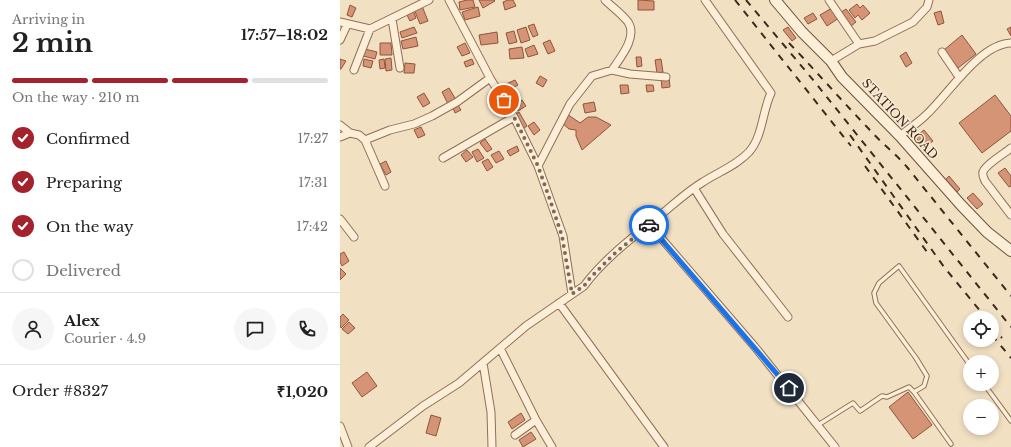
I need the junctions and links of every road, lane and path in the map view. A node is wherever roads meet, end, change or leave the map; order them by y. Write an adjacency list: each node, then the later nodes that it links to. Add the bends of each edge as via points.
1 (429, 0): 8 (street)
2 (449, 0): 21 (street)
3 (605, 0): 18 (street, via 628,23 631,32 630,42)
4 (706, 0): 32 (street, via 771,93 757,140 749,152 728,169)
5 (775, 0): 15 (street, STATION ROAD, via 802,32)
6 (829, 0): 13 (street)
7 (929, 0): 13 (street, via 927,7 913,22 875,41)
8 (392, 19): 10 (street); 16 (street)
9 (343, 23): 10 (street); 11 (street)
10 (370, 29): 17 (street)
11 (340, 40)
12 (1011, 42): 20 (street, via 978,58)
13 (859, 44): 15 (street)
14 (942, 52): 20 (street)
15 (831, 60): 25 (street, STATION ROAD, via 842,77)
16 (400, 68)
17 (354, 70)
18 (612, 70): 19 (street); 30 (street, via 592,76 586,83 570,104)
19 (666, 77)
20 (959, 77): 25 (street, via 926,116)
21 (490, 78): 22 (street); 27 (street, via 432,116)
22 (514, 117): 29 (street); 30 (street)
23 (340, 126): 24 (street)
24 (350, 133): 26 (street); 27 (street)
25 (900, 136): 37 (street, STATION ROAD, via 987,232)
26 (340, 137)
27 (365, 140): 31 (street)
28 (1011, 148): 33 (street, via 983,171 983,176)
29 (443, 158)
30 (538, 166): 38 (street, via 562,236)
31 (385, 186)
32 (694, 188): 35 (street); 40 (street, via 723,234)
33 (1011, 215)
34 (340, 219): 36 (street)
35 (649, 224): 38 (street, via 614,254 584,286); 48 (street, via 755,347)
36 (354, 237)
37 (1011, 251)
38 (572, 294): 39 (street)
39 (559, 303): 41 (street); 56 (street)
40 (788, 318)
41 (500, 348): 43 (street); 46 (street)
42 (963, 355): 45 (lane, via 899,266 879,283 874,293 876,303 927,376 924,386)
43 (483, 363): 52 (street); 54 (street, via 491,412)
44 (989, 391): 47 (lane)
45 (914, 392): 48 (lane, via 909,387 887,397 882,396 860,411 853,404); 51 (lane)
46 (536, 420): 50 (street); 55 (street)
47 (1011, 421)
48 (817, 425): 57 (street)
49 (341, 428): 53 (street)
50 (515, 435)
51 (951, 444)
52 (372, 445)
53 (348, 447)
54 (492, 447)
55 (552, 447)
56 (664, 447)
57 (835, 447)

